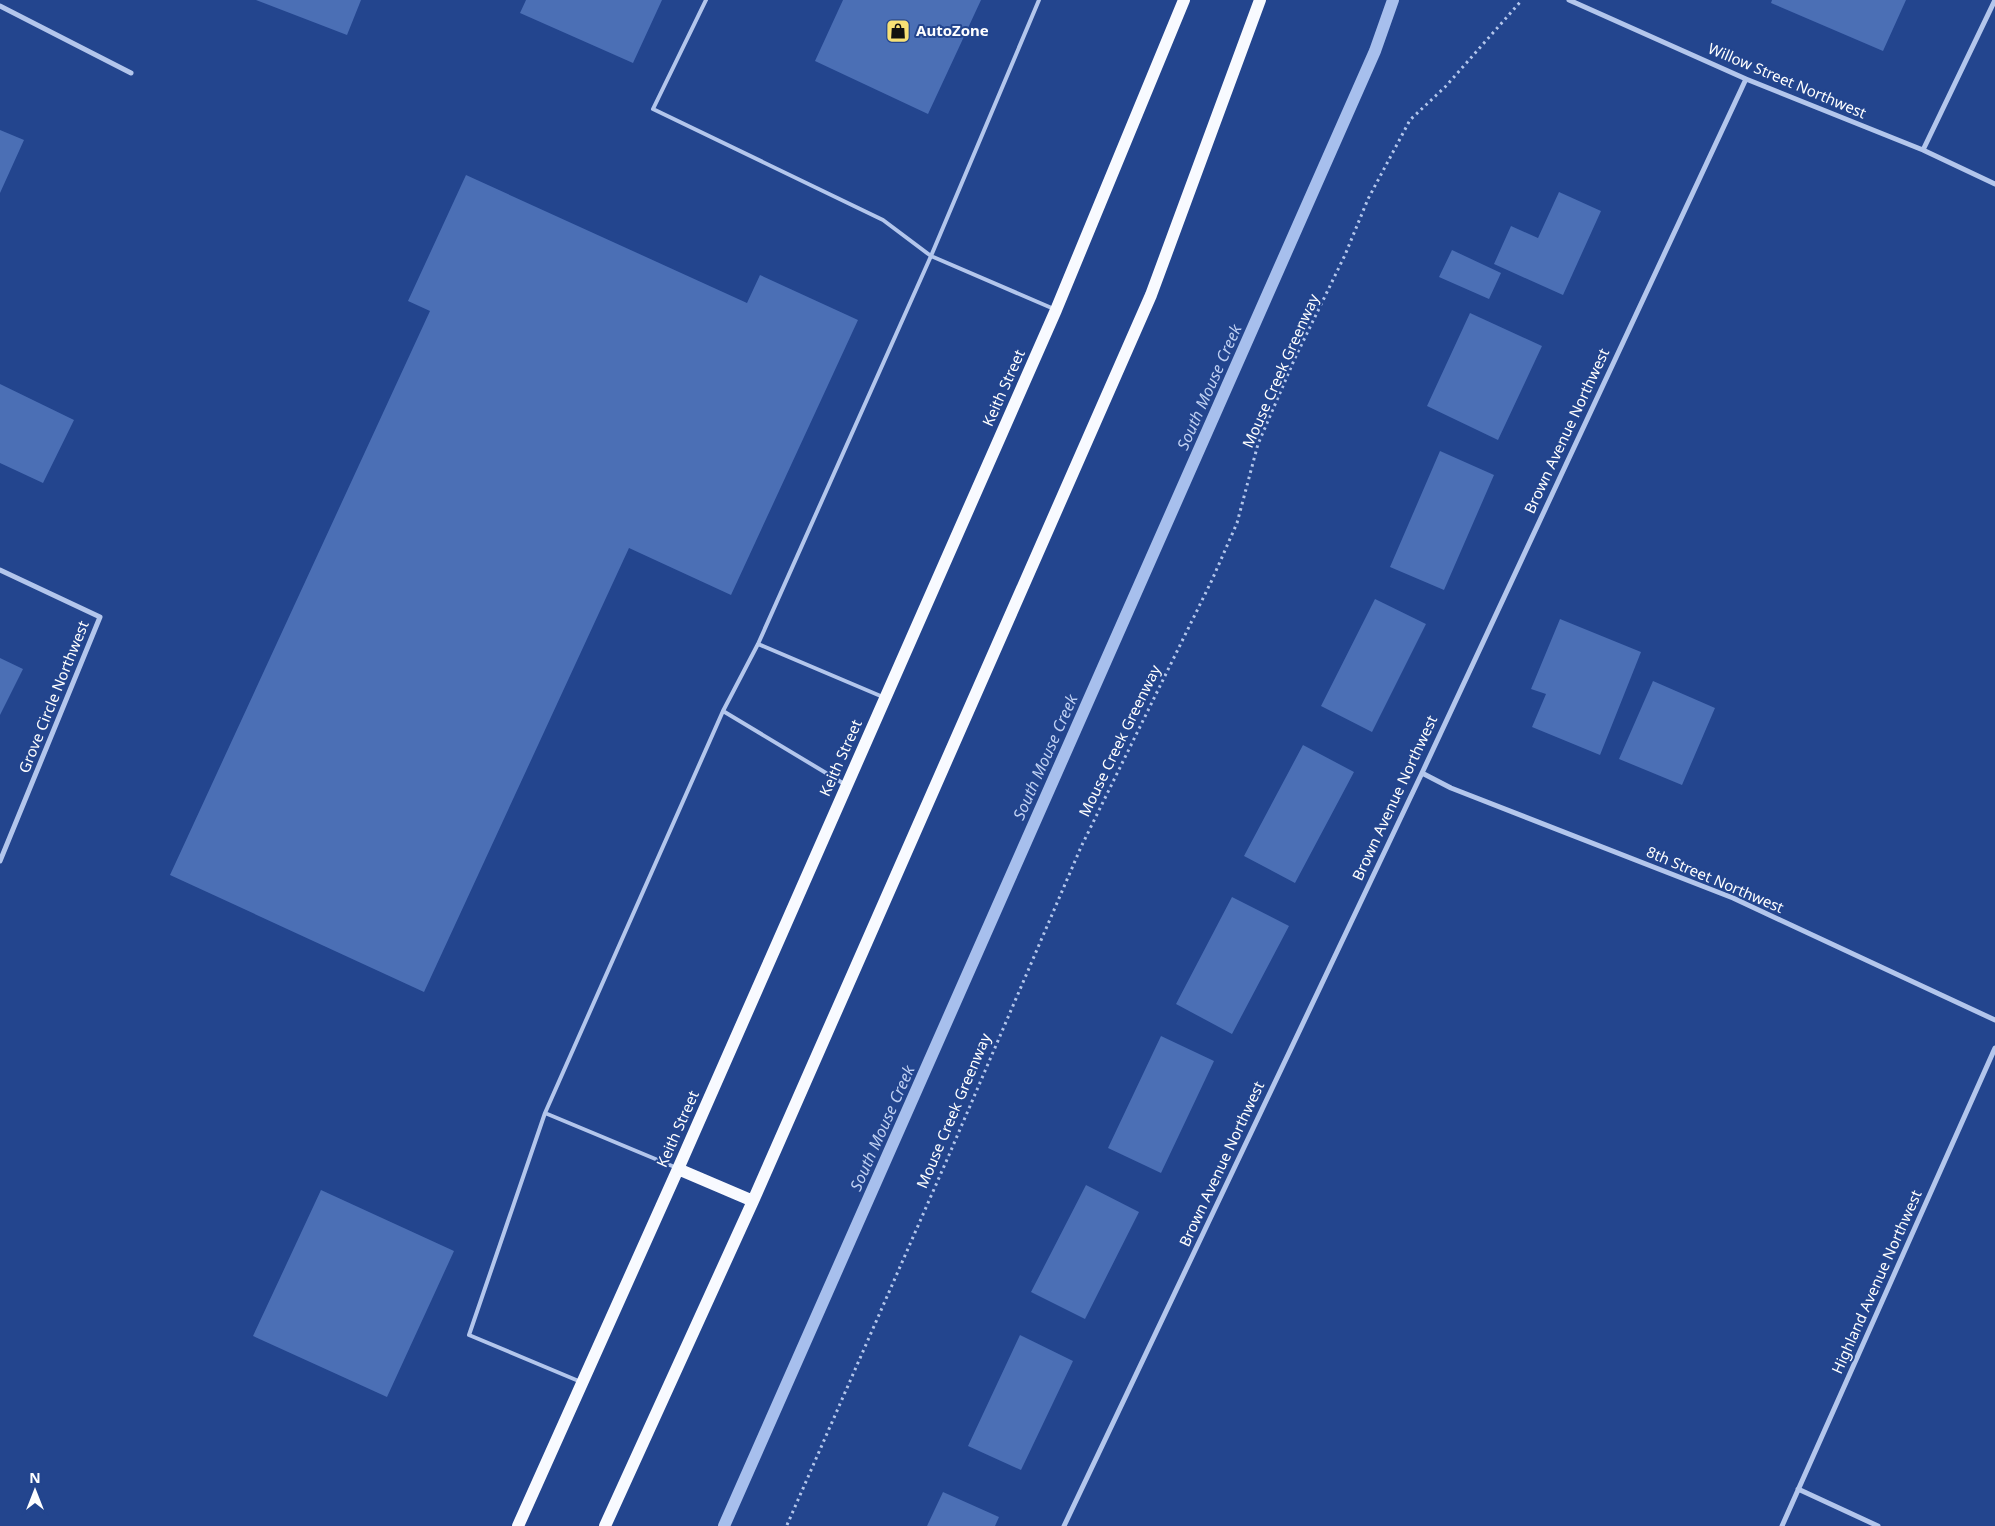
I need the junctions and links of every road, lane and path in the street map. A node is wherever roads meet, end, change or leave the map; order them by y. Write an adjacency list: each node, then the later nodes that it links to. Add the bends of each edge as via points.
1 (706, 0): 13 (lane, via 653,109 883,220)
2 (1039, 0): 13 (lane)
3 (1184, 0): 14 (main road, Keith Street)
4 (1260, 0): 26 (main road, via 1151,295)
5 (1522, 0): 29 (path, Mouse Creek Greenway, via 1446,86 1410,120 1368,199 1258,444 1237,523 1081,847)
6 (1569, 0): 10 (street, Willow Street Northwest)
7 (1995, 0): 11 (street)
8 (0, 6): 9 (street)
9 (131, 73)
10 (1746, 79): 11 (street, Willow Street Northwest); 19 (street, Brown Avenue Northwest)
11 (1923, 150): 12 (street, Willow Street Northwest)
12 (1995, 184)
13 (931, 256): 14 (lane); 16 (lane)
14 (1056, 310): 17 (main road, Keith Street)
15 (0, 570): 21 (street, Grove Circle Northwest, via 100,617)
16 (758, 644): 17 (lane); 18 (lane)
17 (885, 698): 20 (main road, Keith Street)
18 (723, 711): 20 (lane); 24 (lane)
19 (1422, 773): 22 (street, 8th Street Northwest, via 1451,788 1733,898); 32 (street, Brown Avenue Northwest)
20 (847, 785): 25 (main road, Keith Street)
21 (0, 861)
22 (1995, 1020)
23 (1995, 1048): 28 (street, Highland Avenue Northwest)
24 (545, 1113): 25 (lane); 27 (lane, via 469,1335)
25 (678, 1169): 26 (main road); 27 (main road, Keith Street)
26 (753, 1201): 31 (main road)
27 (582, 1382): 30 (main road, Keith Street)
28 (1798, 1489): 33 (street, Highland Avenue Northwest); 34 (street)
29 (786, 1525)
30 (518, 1526)
31 (605, 1526)
32 (1064, 1526)
33 (1782, 1526)
34 (1878, 1526)

